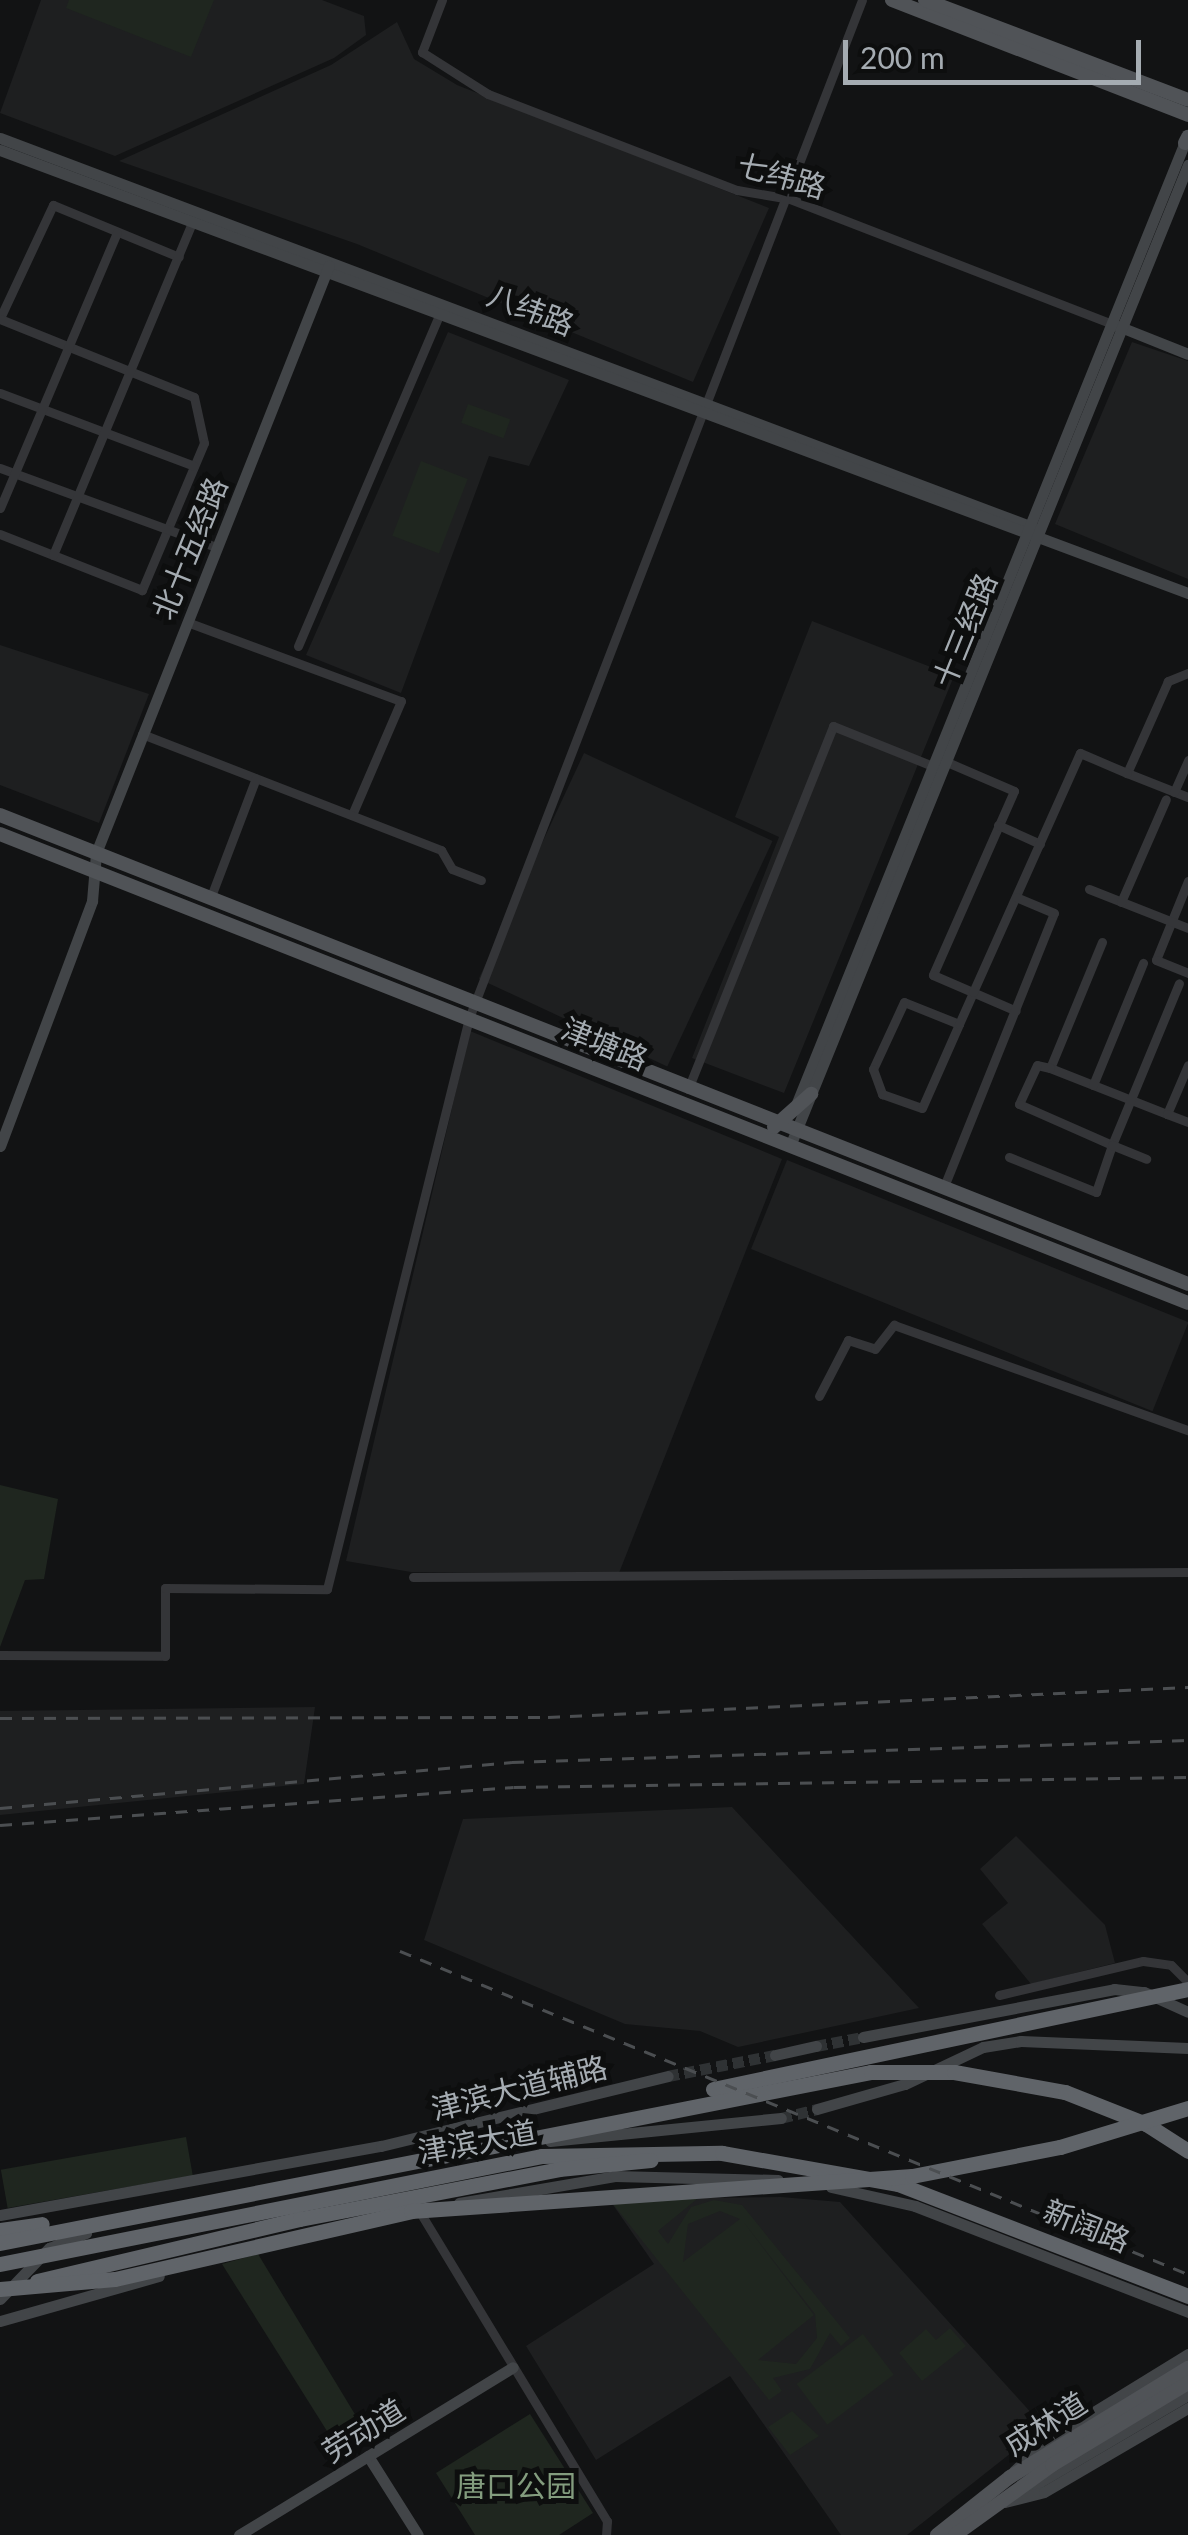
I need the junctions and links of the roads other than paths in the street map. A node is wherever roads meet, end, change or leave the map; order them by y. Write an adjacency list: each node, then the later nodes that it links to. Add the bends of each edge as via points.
1 (442, 0): 11 (street, 七纬路, via 422,52 488,94 737,190)
2 (862, 0): 11 (street)
3 (892, 0): 6 (main road)
4 (925, 0): 5 (main road)
5 (1188, 100)
6 (1188, 114)
7 (0, 138): 15 (street, 八纬路)
8 (1187, 138): 18 (street, 十三经路)
9 (0, 150): 12 (street, 八纬路)
10 (1188, 165): 18 (street, 十三经路)
11 (790, 199): 18 (street, 七纬路); 23 (street)
12 (194, 221): 14 (street); 15 (street, 八纬路)
13 (116, 232): 14 (street); 17 (street, via 53,205); 19 (street)
14 (179, 257): 21 (street)
15 (329, 266): 16 (street, 八纬路); 23 (street, 八纬路); 35 (street, 北十五经路)
16 (440, 313): 23 (street, 八纬路); 40 (street)
17 (0, 318): 19 (street)
18 (1117, 326): 20 (street, 七纬路); 32 (street, 十三经路); 32 (street, 十三经路)
19 (72, 347): 21 (street); 24 (street)
20 (1188, 354)
21 (131, 371): 25 (street); 26 (street, via 194,397 204,442)
22 (0, 393): 24 (street)
23 (705, 408): 32 (street, 八纬路); 69 (street)
24 (44, 411): 25 (street); 28 (street)
25 (104, 435): 26 (street); 29 (street)
26 (194, 466): 31 (street)
27 (0, 468): 28 (street)
28 (18, 474): 29 (street); 30 (street)
29 (78, 496): 31 (street); 36 (street)
30 (0, 508)
31 (168, 528): 35 (street); 36 (street, via 142,590)
32 (1036, 532): 34 (street, 八纬路); 37 (street, 十三经路); 44 (street, 十三经路)
33 (0, 534): 36 (street)
34 (1061, 544): 37 (street, via 1042,548); 38 (street, 八纬路)
35 (216, 547): 39 (street, 北十五经路)
36 (53, 555)
37 (1029, 562): 44 (street, 十三经路)
38 (1188, 593)
39 (186, 622): 42 (street, 北十五经路); 50 (street, via 402,701)
40 (298, 646)
41 (1188, 673): 45 (street, via 1168,681)
42 (142, 734): 46 (street); 54 (street, 北十五经路)
43 (1188, 760): 47 (street)
44 (941, 765): 51 (street, via 1014,790); 75 (street, via 832,726); 76 (street, 十三经路)
45 (1127, 773): 47 (street); 53 (street, via 1080,753)
46 (256, 778): 50 (street); 60 (street)
47 (1170, 795): 48 (street); 61 (street)
48 (1188, 797)
49 (0, 815): 54 (main road, 津塘路)
50 (352, 816): 56 (street, via 441,850 452,869)
51 (998, 826): 53 (street); 68 (street, via 932,975)
52 (0, 834): 55 (main road, 津塘路)
53 (1040, 844): 59 (street)
54 (96, 854): 55 (street, 北十五经路); 60 (main road, 津塘路)
55 (92, 870): 69 (main road, 津塘路); 83 (street, 北十五经路, via 92,901)
56 (482, 880)
57 (1188, 881): 62 (street)
58 (1088, 889): 61 (street)
59 (1016, 897): 68 (street); 70 (street, via 1054,913)
60 (210, 899): 69 (main road, 津塘路)
61 (1121, 902): 62 (street)
62 (1172, 922): 63 (street); 66 (street, via 1156,960)
63 (1188, 928)
64 (1102, 942): 73 (street)
65 (1143, 963): 74 (street)
66 (1188, 973)
67 (1179, 983): 77 (street)
68 (973, 992): 70 (street); 71 (street)
69 (472, 1011): 75 (main road, 津塘路); 80 (main road, 津塘路); 93 (street, via 326,1589 164,1588 165,1656)
70 (1016, 1011): 86 (street)
71 (959, 1024): 71 (street, via 922,1108 882,1094 874,1069 904,1002)
72 (1188, 1065): 78 (street)
73 (1050, 1068): 74 (street); 82 (street, via 1036,1065 1019,1104)
74 (1093, 1085): 77 (street)
75 (688, 1089): 80 (main road, 津塘路)
76 (806, 1093): 80 (street); 81 (main road)
77 (1130, 1099): 78 (street); 82 (street)
78 (1167, 1114): 79 (street)
79 (1188, 1122)
80 (752, 1123): 81 (main road, 津塘路)
81 (787, 1132): 86 (main road, 津塘路); 88 (main road, 津塘路)
82 (1112, 1145): 84 (street, via 1096,1192); 85 (street)
83 (0, 1146)
84 (1008, 1157)
85 (1146, 1159)
86 (943, 1189): 87 (main road, 津塘路)
87 (1188, 1284)
88 (1187, 1300)
89 (820, 1396): 90 (street, via 848,1340 874,1349 894,1325)
90 (1188, 1430)
91 (1188, 1572): 92 (street)
92 (413, 1577)
93 (0, 1655)
94 (1188, 1986): 95 (street, via 1171,1965 1143,1961); 105 (highway, via 765,2077)
95 (999, 1995)
96 (1188, 2012): 97 (street, via 1144,1992 1114,1990)
97 (864, 2037)
98 (816, 2046): 100 (street)
99 (1188, 2048): 103 (street, via 982,2046 905,2084)
100 (775, 2055)
101 (668, 2076): 106 (street, 津滨大道辅路)
102 (1188, 2108): 117 (highway, via 1060,2147 912,2176 758,2192 586,2196 412,2211 115,2279)
103 (818, 2109)
104 (781, 2118): 105 (street, 津滨大道)
105 (547, 2137): 107 (highway, via 840,2074 905,2070 993,2076 1065,2092 1146,2124); 109 (street); 110 (highway, 津滨大道)
106 (381, 2146): 109 (street); 113 (street, 津滨大道辅路)
107 (1188, 2151)
108 (698, 2154): 111 (highway, 津滨大道, via 816,2165); 116 (highway, 津滨大道, via 542,2156); 117 (highway, via 559,2169 262,2226 113,2258)
109 (394, 2168): 112 (street); 117 (street, via 73,2236 49,2248)
110 (208, 2198): 114 (highway); 115 (highway, 津滨大道)
111 (965, 2206): 118 (highway, 新阔路)
112 (421, 2213): 119 (street, via 571,2179 784,2180 916,2206); 120 (street, via 258,2249); 122 (street)
113 (0, 2215)
114 (0, 2230)
115 (0, 2243)
116 (0, 2264)
117 (0, 2294)
118 (1188, 2296)
119 (1188, 2312)
120 (0, 2321)
121 (1188, 2354): 128 (street, via 1033,2450)
122 (513, 2367): 127 (street, 劳动道); 130 (street)
123 (1188, 2368): 128 (main road, 成林道)
124 (1188, 2383): 129 (main road, 成林道)
125 (1188, 2394): 129 (street)
126 (1188, 2408): 129 (street, via 1044,2492)
127 (368, 2456): 131 (street, 劳动道); 132 (street)
128 (1010, 2477): 133 (main road, 成林道)
129 (996, 2504): 134 (main road)
130 (608, 2534)
131 (239, 2535)
132 (418, 2535)
133 (937, 2535)
134 (955, 2535)

